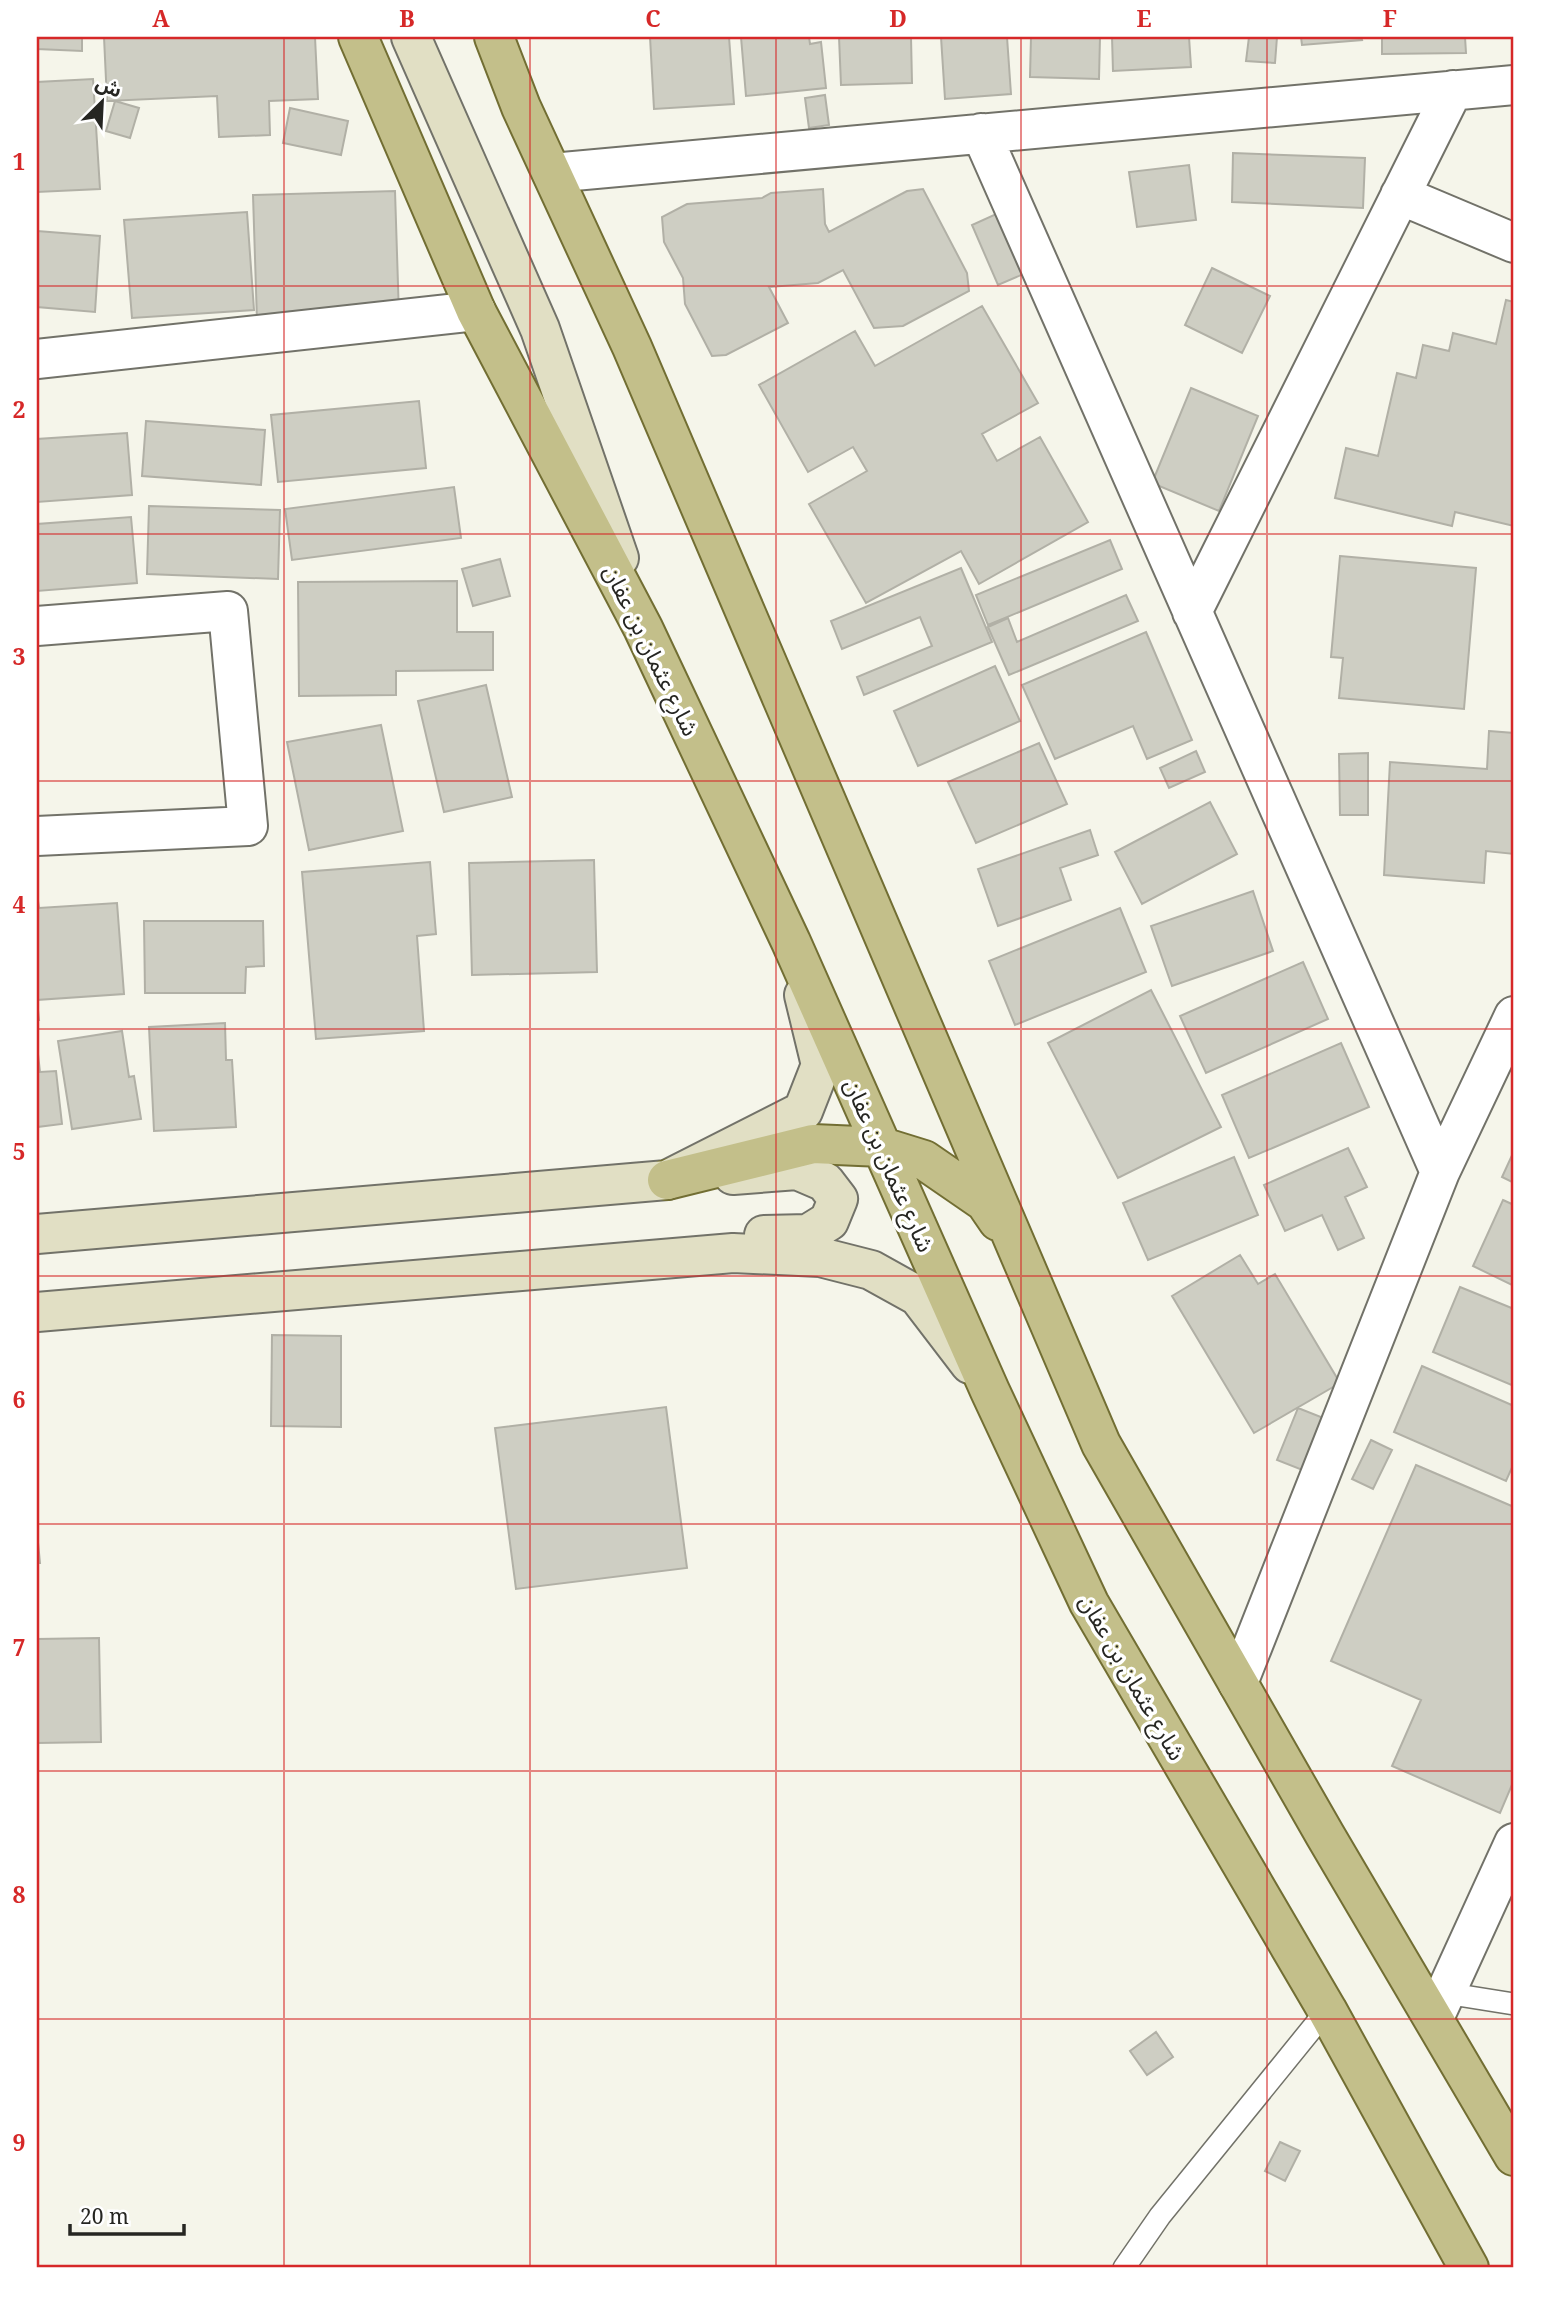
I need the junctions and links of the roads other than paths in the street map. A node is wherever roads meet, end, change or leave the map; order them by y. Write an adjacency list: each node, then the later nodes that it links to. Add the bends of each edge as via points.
1 (358, 37): 10 (main road, شارع عثمان بن عفان)
2 (411, 37): 14 (street, via 540,329)
3 (494, 37): 7 (main road)
4 (1514, 85): 5 (street)
5 (1452, 90): 6 (street); 8 (street)
6 (981, 134): 7 (street); 12 (street)
7 (552, 173): 22 (main road, via 632,347)
8 (1400, 195): 9 (street); 12 (street)
9 (1514, 243)
10 (476, 312): 11 (street); 14 (main road, شارع عثمان بن عفان)
11 (37, 359)
12 (1192, 612): 19 (street)
13 (37, 626): 15 (street, via 228,611 248,826)
14 (643, 628): 16 (main road, شارع عثمان بن عفان)
15 (37, 835)
16 (791, 942): 18 (main road, شارع عثمان بن عفان); 20 (street, via 821,1065 803,1111)
17 (1514, 1016): 19 (street)
18 (882, 1147): 20 (main road, via 813,1144); 22 (main road, via 924,1160 985,1202); 25 (main road, شارع عثمان بن عفان)
19 (1440, 1172): 26 (street)
20 (667, 1180): 21 (street); 23 (street, via 797,1170 825,1182 838,1199 830,1221 808,1234 737,1236)
21 (37, 1234)
22 (1017, 1248): 26 (main road, via 1101,1444)
23 (618, 1263): 24 (street); 25 (street, via 733,1253 820,1257 871,1270 918,1296)
24 (37, 1312)
25 (990, 1391): 30 (main road, شارع عثمان بن عفان, via 1089,1603)
26 (1238, 1683): 29 (main road)
27 (1514, 1843): 29 (street)
28 (1514, 2004): 29 (lane)
29 (1439, 2006): 31 (main road)
30 (1327, 2010): 32 (lane, via 1160,2216); 33 (main road, شارع عثمان بن عفان)
31 (1514, 2156)
32 (1124, 2268)
33 (1469, 2268)

